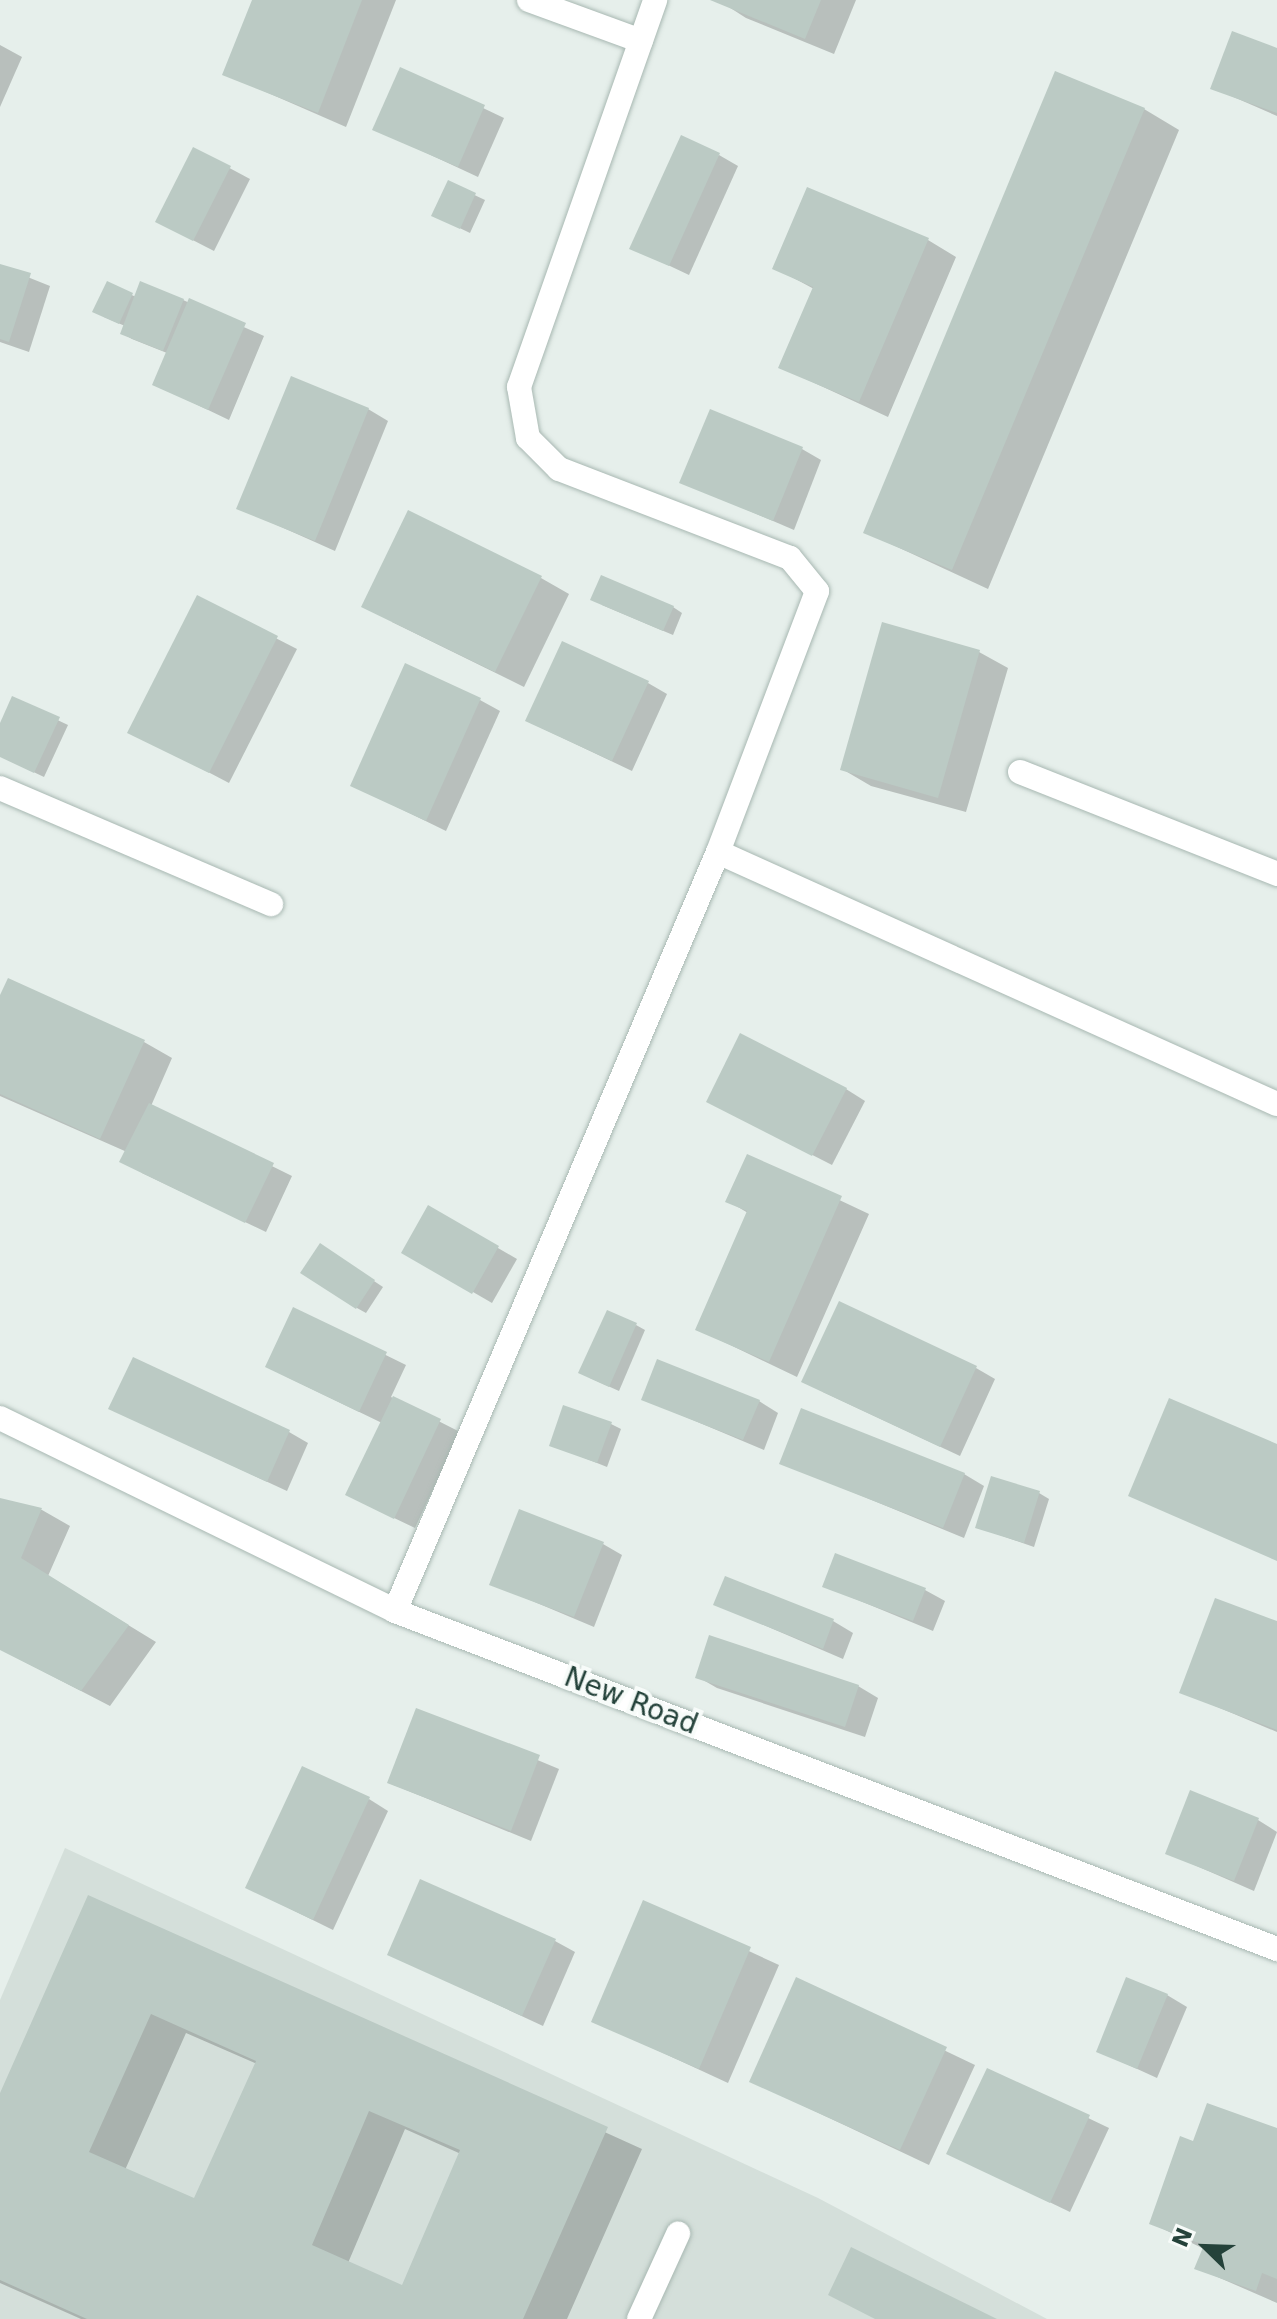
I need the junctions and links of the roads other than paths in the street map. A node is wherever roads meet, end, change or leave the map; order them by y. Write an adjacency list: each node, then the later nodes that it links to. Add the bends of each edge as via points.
1 (529, 0): 3 (street)
2 (655, 0): 3 (street)
3 (641, 41): 6 (street, via 519,387 528,438 559,469 790,558 817,591)
4 (1020, 772): 7 (street)
5 (0, 788): 8 (street)
6 (718, 852): 9 (street); 11 (street)
7 (1277, 874)
8 (271, 904)
9 (1277, 1104)
10 (0, 1418): 11 (street, New Road)
11 (395, 1611): 12 (street, New Road)
12 (1277, 1949)
13 (678, 2234): 14 (street)
14 (639, 2319)

